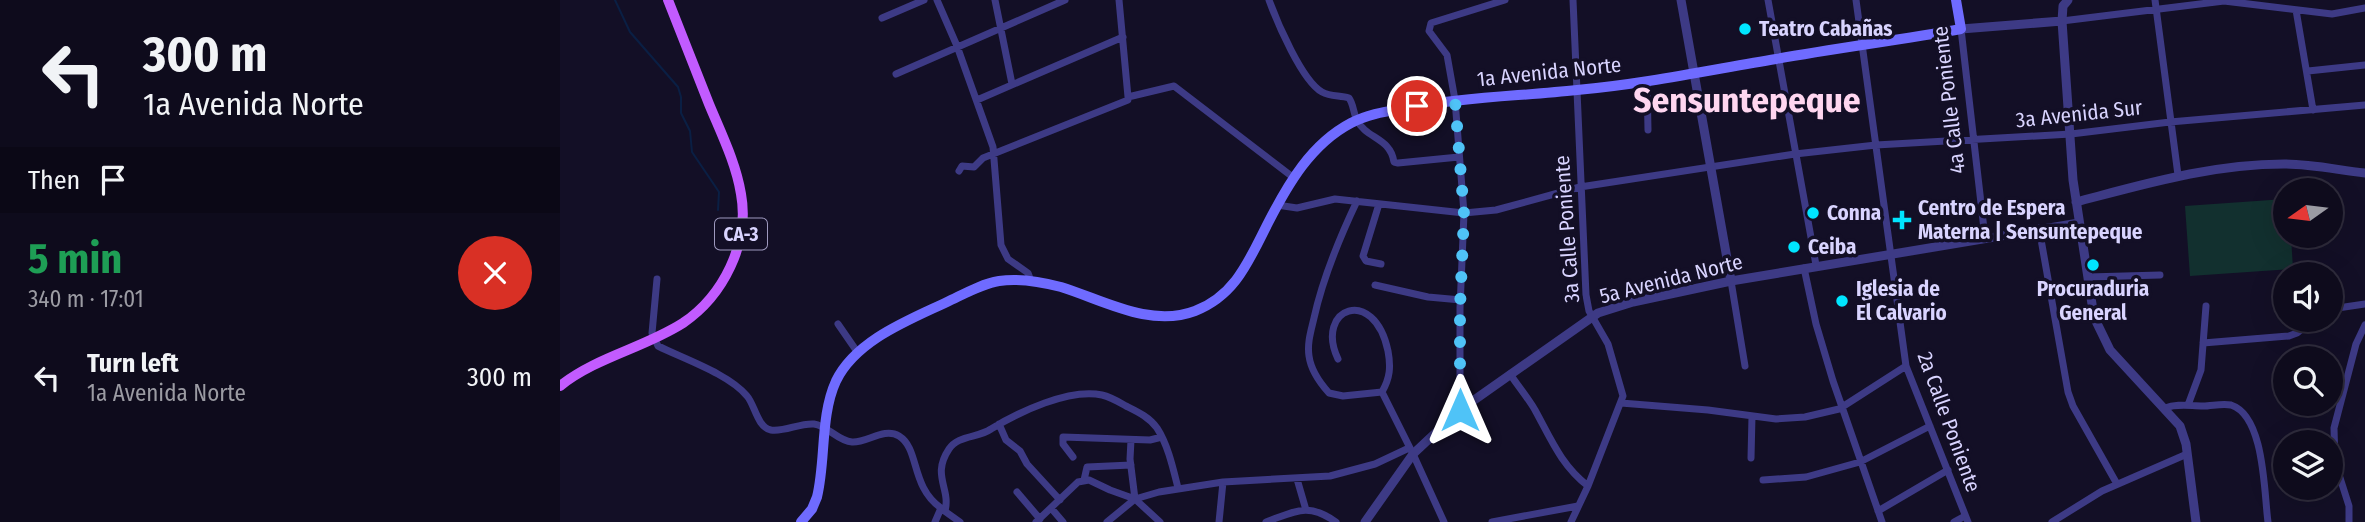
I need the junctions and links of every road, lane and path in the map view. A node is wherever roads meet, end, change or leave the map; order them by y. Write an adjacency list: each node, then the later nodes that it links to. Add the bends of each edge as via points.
1 (668, 0): 81 (main road, CA-3, via 737,176 743,212 738,247 720,285 694,314)
2 (924, 0): 20 (street)
3 (937, 0): 25 (street)
4 (995, 0): 22 (street)
5 (1065, 0): 22 (street)
6 (1119, 0): 24 (street)
7 (1269, 0): 40 (street, via 1313,86 1349,99)
8 (1505, 0): 37 (street, via 1431,23 1429,31 1447,55)
9 (1573, 0): 34 (street, 3a Calle Poniente)
10 (1681, 0): 31 (street)
11 (1768, 0): 27 (street)
12 (1856, 0): 26 (street, 2a Calle Poniente)
13 (1956, 0): 23 (main road, 4a Calle Poniente)
14 (2068, 0): 21 (street)
15 (2155, 0): 19 (street)
16 (2224, 1): 18 (street); 19 (street)
17 (2365, 8): 18 (street, via 2332,14)
18 (2296, 10): 29 (street)
19 (2156, 11): 21 (street); 41 (street)
20 (882, 18)
21 (2063, 21): 23 (street); 43 (street)
22 (1001, 28): 25 (street); 33 (street)
23 (1961, 29): 26 (main road, 1a Avenida Norte); 44 (street, 4a Calle Poniente)
24 (1123, 37): 33 (street); 35 (street)
25 (957, 46): 30 (street); 36 (street)
26 (1861, 47): 27 (main road, 1a Avenida Norte); 45 (street, 2a Calle Poniente)
27 (1780, 58): 31 (main road, 1a Avenida Norte); 47 (street)
28 (2365, 65): 29 (street)
29 (2308, 71): 39 (street)
30 (896, 74)
31 (1694, 74): 32 (main road, 1a Avenida Norte); 49 (street)
32 (1647, 81): 34 (main road, 1a Avenida Norte); 42 (street)
33 (1012, 84): 36 (street)
34 (1578, 90): 37 (main road, 1a Avenida Norte); 54 (street, 3a Calle Poniente)
35 (1128, 97): 46 (street); 53 (street, via 1174,86)
36 (977, 100): 46 (street)
37 (1455, 100): 40 (main road, 1a Avenida Norte); 48 (street)
38 (2365, 105): 39 (street, 3a Avenida Sur)
39 (2314, 110): 41 (street, 3a Avenida Sur)
40 (1357, 120): 48 (street, via 1389,147 1394,162); 53 (main road, 1a Avenida Norte, via 1329,136)
41 (2170, 122): 43 (street, 3a Avenida Sur); 52 (street)
42 (1648, 130)
43 (2071, 134): 44 (street, 3a Avenida Sur); 56 (street)
44 (1973, 141): 45 (street, 3a Avenida Sur); 62 (street, 4a Calle Poniente)
45 (1877, 145): 47 (street, 3a Avenida Sur); 63 (street, 2a Calle Poniente)
46 (994, 154): 50 (street); 70 (street, via 1001,245 1008,259 1028,273)
47 (1795, 154): 49 (street, 3a Avenida Sur); 65 (street)
48 (1460, 157): 59 (street)
49 (1709, 169): 54 (street, 3a Avenida Sur); 71 (street)
50 (959, 171)
51 (2365, 173): 52 (street, via 2286,164)
52 (2178, 175): 56 (street)
53 (1294, 178): 58 (main road, 1a Avenida Norte)
54 (1580, 187): 59 (street, 3a Avenida Sur); 77 (street, 3a Calle Poniente, via 1586,295)
55 (1357, 201): 57 (street, 3a Avenida Sur); 58 (street, 3a Avenida Sur, via 1335,199 1297,208); 89 (street, via 1320,294 1309,359 1329,393)
56 (2076, 202): 60 (street)
57 (1379, 204): 59 (street, 3a Avenida Sur); 64 (street, via 1363,256)
58 (1278, 205): 70 (main road, 1a Avenida Norte, via 1236,282 1218,299 1190,313 1144,314)
59 (1464, 214): 73 (street)
60 (2079, 223): 61 (street, 5a Avenida Norte); 68 (street)
61 (2039, 228): 62 (street, 5a Avenida Norte); 112 (street, via 2068,392)
62 (1985, 238): 63 (street, 5a Avenida Norte)
63 (1892, 254): 65 (street, 5a Avenida Norte); 86 (street, 2a Calle Poniente)
64 (1381, 264)
65 (1816, 265): 66 (street, 5a Avenida Norte)
66 (1804, 268): 71 (street, 5a Avenida Norte); 92 (street)
67 (2160, 275): 68 (street)
68 (2088, 277): 93 (street, via 2094,317 2110,350)
69 (657, 279): 81 (street)
70 (1031, 281): 83 (main road, 1a Avenida Norte, via 1004,280 979,286 892,330)
71 (1731, 281): 77 (street, 5a Avenida Norte, via 1633,302); 85 (street)
72 (1375, 285): 73 (street, via 1428,298)
73 (1461, 300): 94 (street)
74 (2365, 304): 76 (street)
75 (2206, 306): 82 (street)
76 (2343, 307)
77 (1592, 317): 87 (street, 5a Avenida Norte); 90 (street, 3a Calle Poniente, via 1615,364)
78 (838, 324): 83 (street)
79 (2365, 325): 145 (street, via 2334,428 2335,462)
80 (2298, 332): 82 (street)
81 (653, 338): 88 (main road, CA-3); 98 (street, via 658,346 701,365 747,395 765,428 811,424)
82 (2203, 344): 91 (street, via 2198,380)
83 (858, 353): 98 (main road, 1a Avenida Norte, via 834,386)
84 (1338, 359): 89 (street, via 1332,338 1337,320 1354,311 1376,319 1391,365)
85 (1745, 366)
86 (1906, 366): 92 (street); 97 (street, 2a Calle Poniente)
87 (1510, 374): 94 (street, 5a Avenida Norte); 113 (street, via 1560,458)
88 (560, 386)
89 (1381, 392): 101 (street)
90 (1622, 402): 95 (street); 113 (street)
91 (2188, 405): 93 (street); 144 (street, via 2229,405 2245,417 2260,452)
92 (1841, 408): 95 (street, via 1805,417); 105 (street)
93 (2165, 408): 102 (street, via 2180,426)
94 (1460, 410): 101 (street, 5a Avenida Norte)
95 (1752, 416): 104 (street)
96 (999, 424): 99 (street, via 1062,398 1093,394 1112,398 1141,414); 117 (street, via 1006,440); 120 (street, via 954,443 947,452 940,473 947,501)
97 (1930, 426): 105 (street); 107 (street, 2a Calle Poniente)
98 (826, 428): 120 (street, via 853,442 893,433 902,438 922,488); 126 (main road, 1a Avenida Norte, via 817,497)
99 (1163, 438): 100 (street); 114 (street)
100 (1131, 440): 103 (street, via 1063,437); 106 (street)
101 (1411, 451): 108 (street, 5a Avenida Norte, via 1345,473); 135 (street); 136 (street)
102 (2187, 454): 112 (street); 143 (street)
103 (1073, 457)
104 (1751, 458)
105 (1860, 462): 110 (street, via 1807,477); 122 (street)
106 (1131, 466): 109 (street, via 1087,467); 116 (street)
107 (1948, 470): 122 (street); 124 (street, 2a Calle Poniente)
108 (1297, 479): 111 (street, 5a Avenida Norte); 121 (street)
109 (1084, 480): 116 (street); 117 (street)
110 (1763, 480)
111 (1223, 482): 114 (street, 5a Avenida Norte); 132 (street)
112 (2117, 484): 123 (street)
113 (1588, 486): 118 (street)
114 (1178, 488): 116 (street, 5a Avenida Norte)
115 (1017, 492): 125 (street)
116 (1135, 499): 130 (street, 5a Avenida Norte); 131 (street)
117 (1060, 500): 119 (street)
118 (1578, 506): 137 (street); 138 (street)
119 (1051, 508): 125 (street); 129 (street)
120 (943, 510): 127 (street); 128 (street)
121 (1306, 510): 133 (street); 134 (street, via 1318,510)
122 (1878, 511): 139 (street)
123 (2067, 513): 141 (street); 142 (street)
124 (1966, 519): 140 (street)
125 (1038, 520)
126 (801, 522)
127 (935, 522)
128 (960, 522)
129 (1063, 522)
130 (1107, 522)
131 (1160, 522)
132 (1219, 522)
133 (1266, 522)
134 (1336, 522)
135 (1365, 522)
136 (1444, 522)
137 (1492, 522)
138 (1571, 522)
139 (1882, 522)
140 (1954, 522)
141 (2052, 522)
142 (2069, 522)
143 (2196, 522)
144 (2268, 522)
145 (2350, 522)

